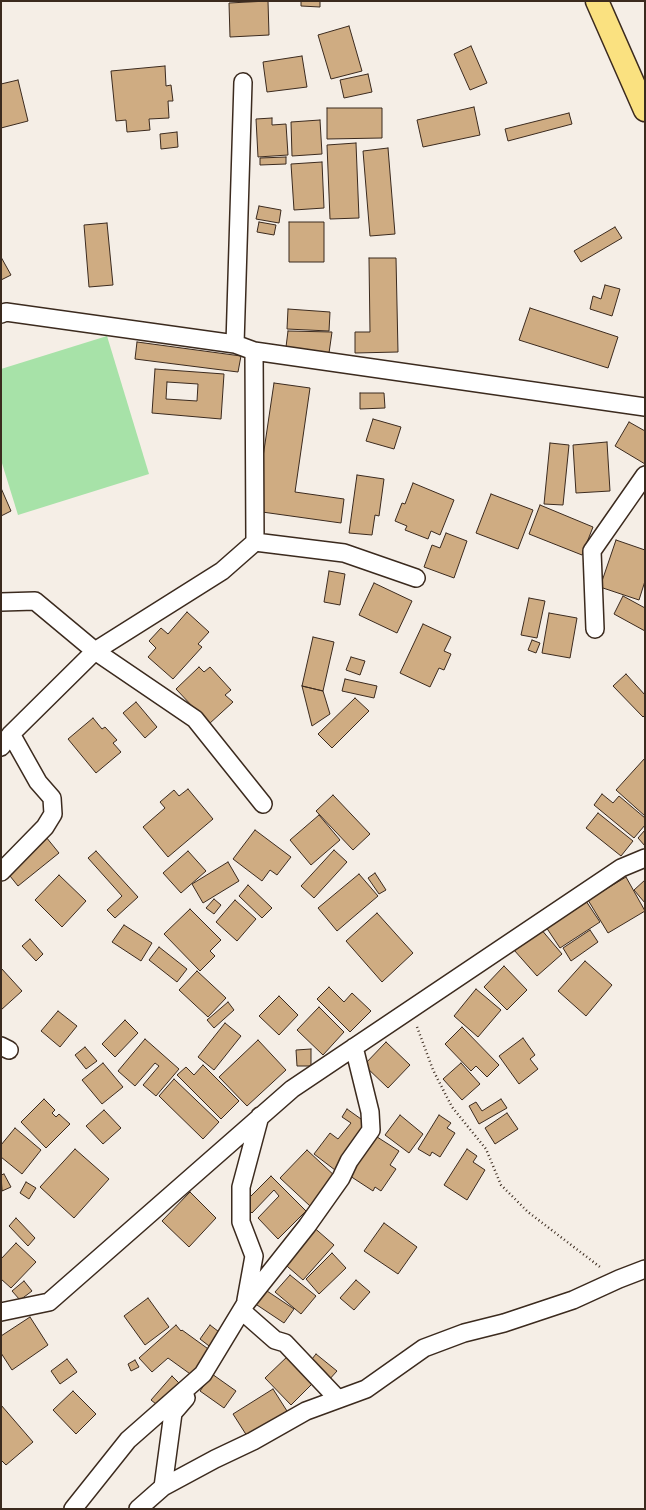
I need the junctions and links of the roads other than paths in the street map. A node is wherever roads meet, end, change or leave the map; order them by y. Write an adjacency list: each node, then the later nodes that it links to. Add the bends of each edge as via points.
1 (597, 1): 3 (main road)
2 (243, 82): 5 (street)
3 (645, 110)
4 (1, 314): 5 (street, via 6,312)
5 (236, 344): 6 (street)
6 (254, 351): 7 (street); 9 (street)
7 (645, 407)
8 (645, 475): 12 (street, via 592,551)
9 (255, 542): 10 (street, via 344,553); 13 (street, via 222,571)
10 (416, 578)
11 (1, 602): 13 (street, via 35,601)
12 (595, 629)
13 (95, 651): 14 (street); 15 (street, via 195,719)
14 (6, 740): 17 (street, via 52,798 53,814 45,827)
15 (263, 804)
16 (645, 858): 18 (street, via 621,868)
17 (1, 872)
18 (354, 1047): 19 (street, via 292,1089); 21 (street, via 370,1112 371,1130 307,1226)
19 (260, 1116): 21 (street, via 241,1187 241,1222 254,1256); 22 (street, via 49,1302)
20 (645, 1269): 23 (street, via 573,1300 504,1323 464,1333 424,1348 366,1389)
21 (244, 1307): 23 (street, via 275,1340 285,1343); 24 (street, via 221,1356 173,1413); 25 (street, via 203,1374 128,1440)
22 (1, 1312)
23 (338, 1399): 24 (street, via 306,1411)
24 (163, 1488): 26 (street)
25 (73, 1509)
26 (138, 1509)

